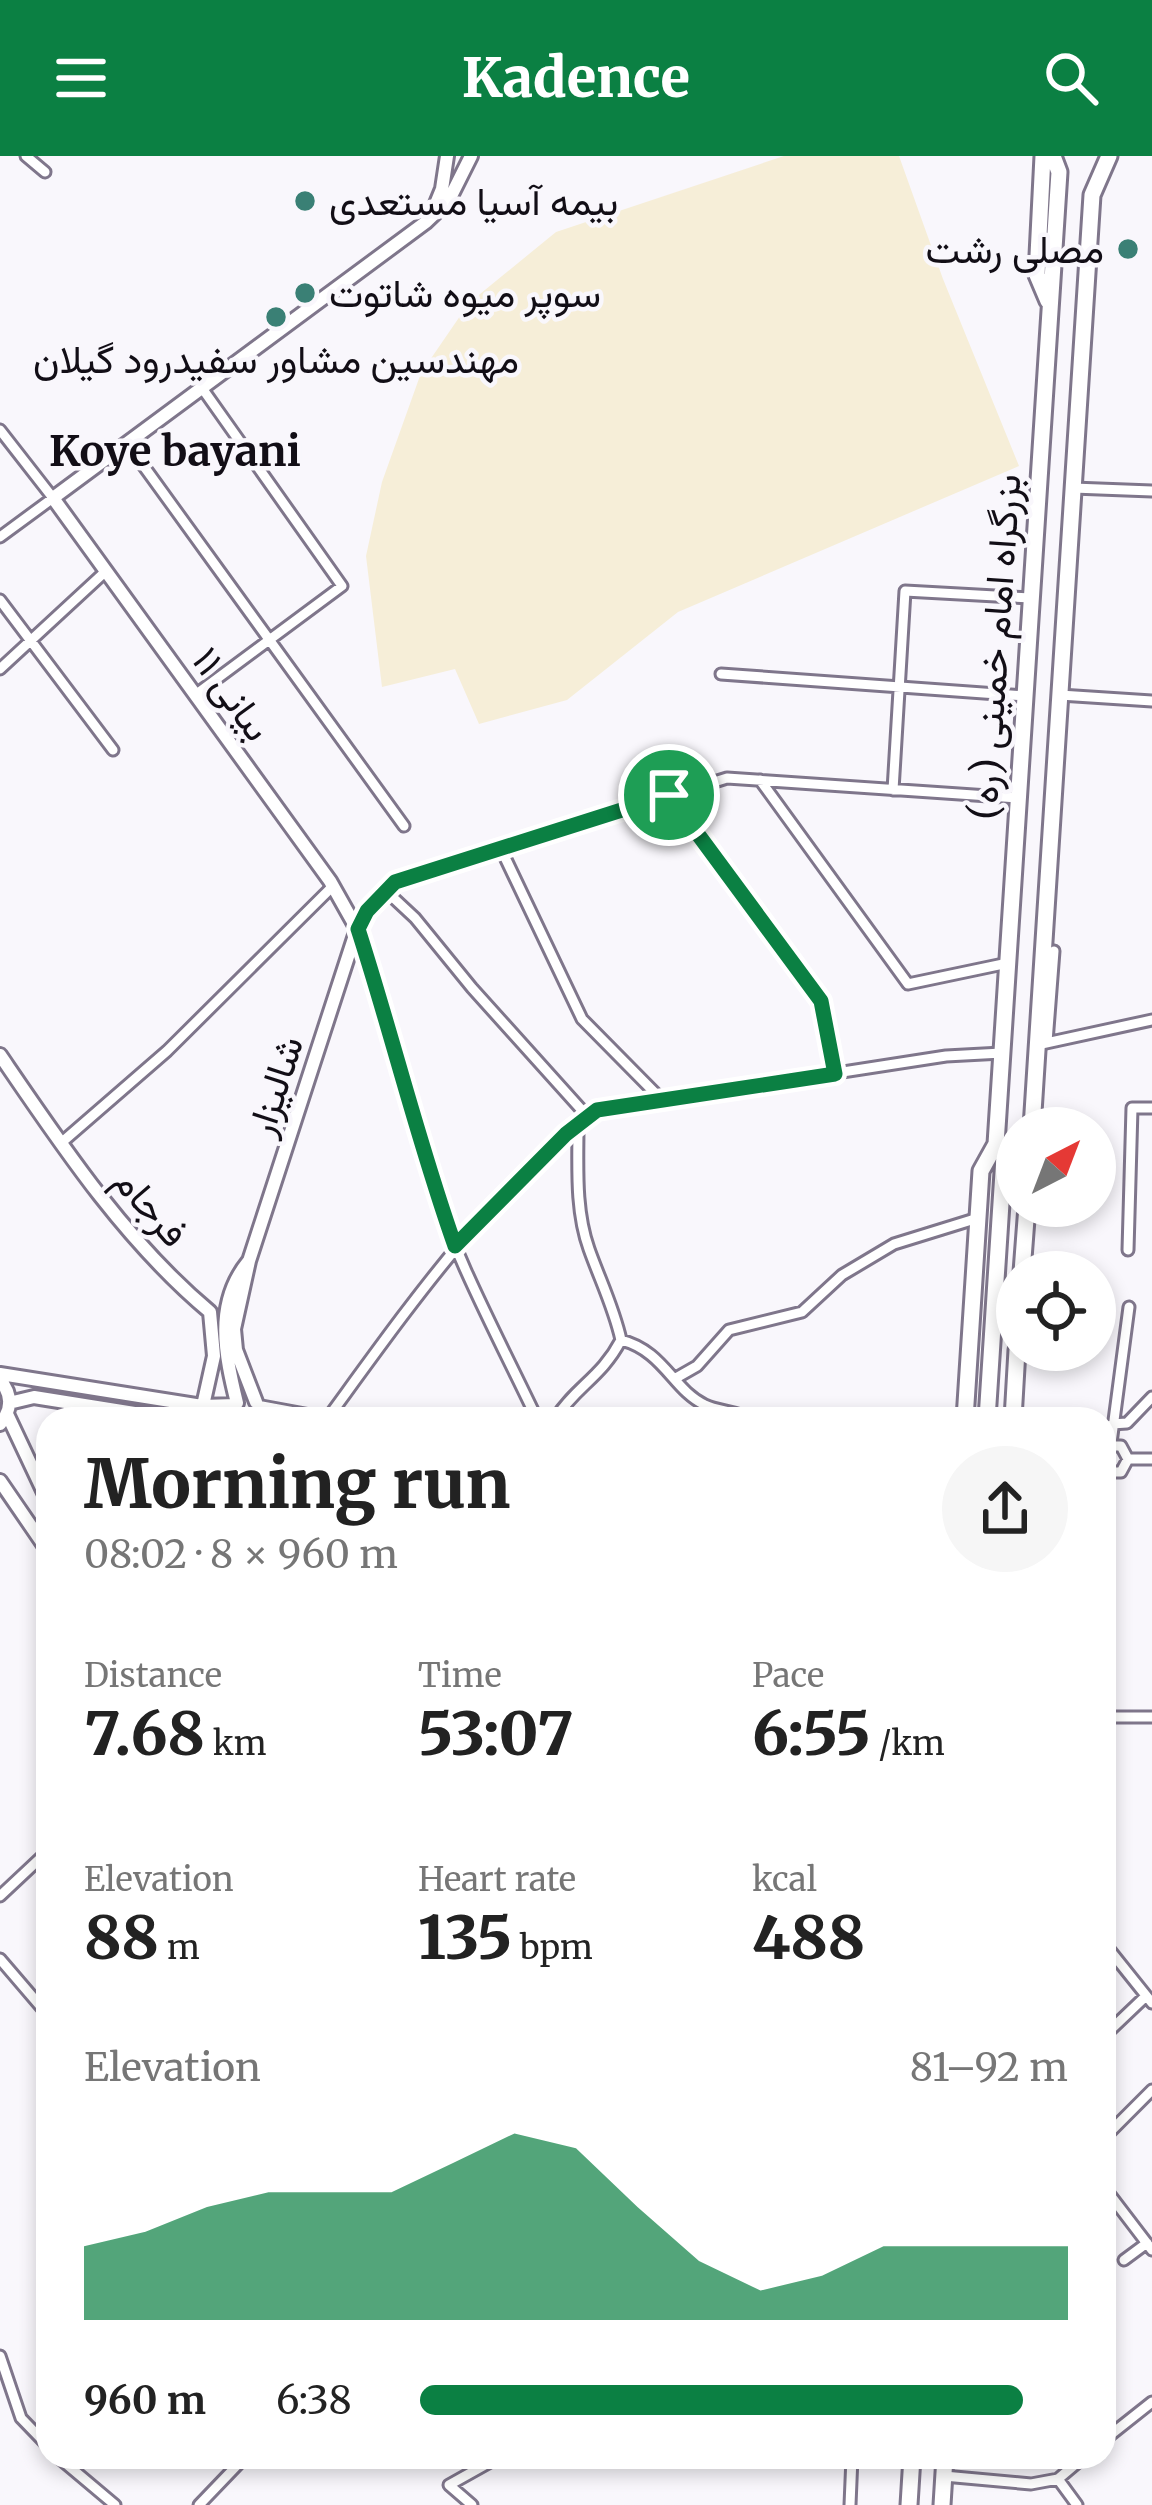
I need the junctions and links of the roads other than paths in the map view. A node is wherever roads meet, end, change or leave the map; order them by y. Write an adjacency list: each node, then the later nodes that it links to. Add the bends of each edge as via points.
1 (26, 156): 7 (street)
2 (446, 156): 8 (street)
3 (471, 156): 8 (street, via 449,200)
4 (1043, 156): 9 (highway, via 1037,275)
5 (1053, 156): 9 (highway, بزرگراه امام خمینی (ره), via 1059,175)
6 (1109, 156): 13 (highway, بزرگراه امام خمینی (ره), via 1092,195)
7 (45, 172)
8 (426, 222): 10 (street)
9 (1050, 305): 18 (highway, بزرگراه امام خمینی (ره))
10 (202, 388): 12 (street); 21 (street, via 342,586)
11 (0, 430): 15 (street)
12 (128, 443): 15 (street); 21 (street)
13 (1073, 488): 14 (street); 26 (highway, بزرگراه امام خمینی (ره))
14 (1152, 491)
15 (53, 498): 16 (street); 17 (street, بیانی ۱۱)
16 (0, 537)
17 (106, 571): 20 (street); 25 (street, بیانی ۱۱)
18 (1031, 598): 24 (street, via 904,591); 27 (highway, بزرگراه امام خمینی (ره))
19 (0, 600): 20 (street)
20 (33, 640): 22 (street); 29 (street)
21 (270, 640): 25 (street); 34 (street)
22 (0, 669)
23 (721, 674): 24 (street)
24 (900, 686): 27 (street); 31 (street)
25 (195, 695): 36 (street, بیانی ۱۱)
26 (1060, 695): 28 (street); 42 (highway, بزرگراه امام خمینی (ره))
27 (1025, 696): 33 (highway, بزرگراه امام خمینی (ره))
28 (1152, 700)
29 (113, 750)
30 (760, 780): 31 (street); 32 (street, via 727,778); 40 (street, via 908,984)
31 (893, 790): 33 (street)
32 (669, 795): 35 (street); 45 (street, via 821,1001)
33 (1018, 798): 40 (highway, بزرگراه امام خمینی (ره))
34 (404, 826)
35 (500, 847): 37 (street); 46 (street, via 582,1019)
36 (333, 886): 38 (street, بیانی ۱۱); 52 (street)
37 (385, 890): 38 (street); 50 (street)
38 (358, 929): 56 (street); 60 (street, شالیزار)
39 (1054, 951): 42 (street)
40 (1008, 963): 43 (highway, بزرگراه امام خمینی (ره))
41 (1152, 1021): 42 (street)
42 (1042, 1043): 48 (highway, بزرگراه امام خمینی (ره))
43 (1002, 1053): 45 (street); 47 (highway, بزرگراه امام خمینی (ره))
44 (0, 1055): 52 (street, فرجام)
45 (835, 1074): 46 (street)
46 (661, 1099): 50 (street)
47 (998, 1107)
48 (1034, 1107)
49 (1152, 1108): 57 (street, via 1132,1108)
50 (588, 1117): 51 (street)
51 (578, 1125): 56 (street); 61 (street, via 587,1245)
52 (61, 1143): 59 (street, فرجام)
53 (996, 1144): 54 (highway, بزرگراه امام خمینی (ره), via 982,1170)
54 (979, 1218): 64 (street, via 894,1244 802,1312 729,1330); 75 (highway, بزرگراه امام خمینی (ره))
55 (1000, 1227): 76 (highway, بزرگراه امام خمینی (ره))
56 (455, 1246): 71 (street); 72 (street)
57 (1128, 1250)
58 (1129, 1307): 78 (street)
59 (210, 1312): 60 (street); 68 (street, via 214,1356)
60 (231, 1318): 69 (street, شالیزار, via 226,1359); 70 (street, شالیزار)
61 (621, 1340): 64 (street, via 641,1345); 73 (street, via 609,1364)
62 (1016, 1371): 77 (highway)
63 (0, 1377): 67 (street); 79 (street)
64 (676, 1378): 74 (street)
65 (1152, 1397): 80 (street)
66 (100, 1407): 79 (street, via 34,1396)
67 (168, 1407)
68 (202, 1407)
69 (237, 1407)
70 (257, 1407)
71 (334, 1407)
72 (532, 1407)
73 (563, 1407)
74 (714, 1407)
75 (966, 1407)
76 (988, 1407)
77 (1014, 1407)
78 (1114, 1407)
79 (6, 1414): 85 (street)
80 (1116, 1424)
81 (1116, 1445): 82 (street)
82 (1128, 1459): 83 (street); 84 (street)
83 (1152, 1459)
84 (1116, 1472)
85 (36, 1477)
86 (0, 1481): 87 (street)
87 (36, 1534)
88 (1116, 1717): 89 (street)
89 (1152, 1717)
90 (36, 1862): 91 (street)
91 (0, 1896)
92 (1116, 1958): 94 (street)
93 (0, 1959): 95 (street)
94 (1149, 1999): 96 (street)
95 (36, 2001)
96 (1116, 2026)
97 (1152, 2090): 98 (street)
98 (1116, 2126)
99 (1116, 2203): 100 (street)
100 (1149, 2247): 101 (street)
101 (1124, 2260)
102 (0, 2356): 105 (street, via 21,2418)
103 (1152, 2402): 104 (street)
104 (1116, 2430)
105 (36, 2434)
106 (72, 2469): 115 (street)
107 (234, 2469): 116 (street)
108 (477, 2469): 117 (street, via 448,2485)
109 (852, 2469): 118 (street)
110 (907, 2469): 119 (highway)
111 (944, 2469): 113 (highway)
112 (1070, 2469): 114 (street)
113 (944, 2476): 114 (street); 120 (highway)
114 (1058, 2480): 121 (street)
115 (115, 2505)
116 (199, 2505)
117 (472, 2505)
118 (850, 2505)
119 (909, 2505)
120 (942, 2505)
121 (1077, 2505)

